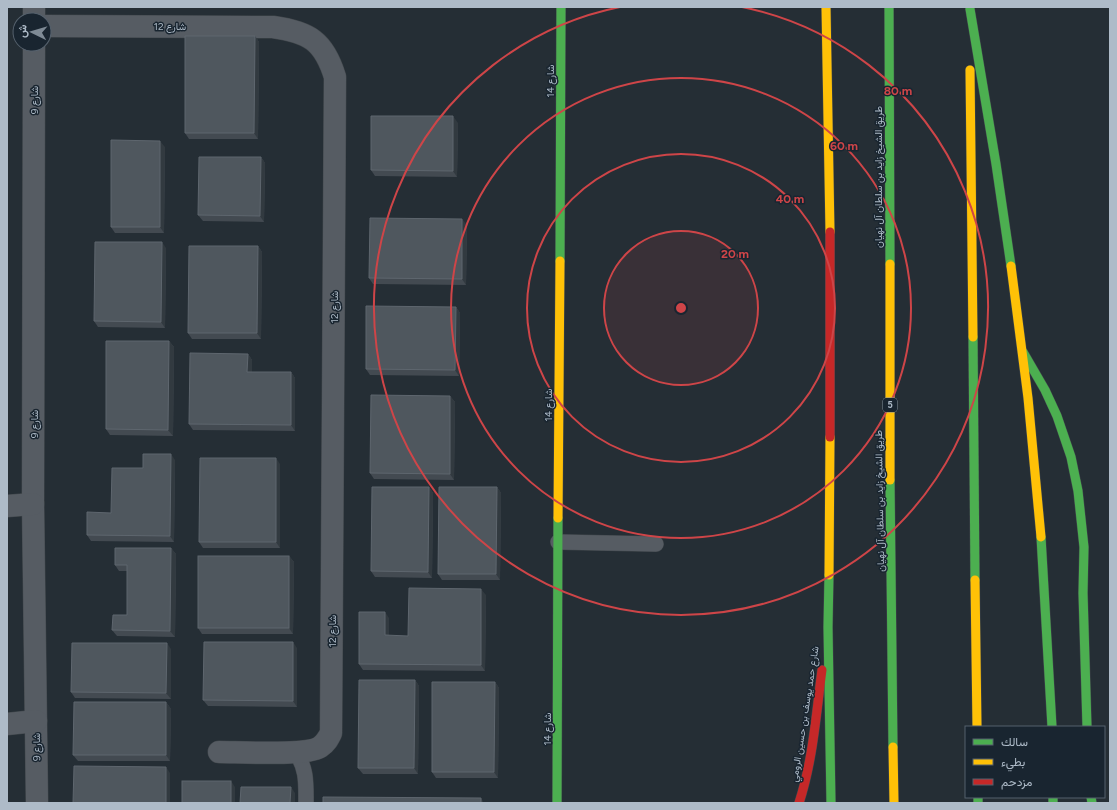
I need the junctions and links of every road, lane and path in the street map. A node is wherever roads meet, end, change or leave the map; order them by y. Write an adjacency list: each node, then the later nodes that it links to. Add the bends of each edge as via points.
1 (561, 7): 10 (main road, شارع 14)
2 (826, 7): 12 (main road, via 830,214)
3 (889, 7): 25 (main road, طريق الشيخ زايد بن سلطان آل نهيان / 5)
4 (970, 8): 7 (main road, via 994,146); 15 (main road)
5 (52, 26): 19 (street, شارع 12, via 273,27 304,34 324,52 331,64 335,77 335,95 331,733 320,747)
6 (34, 52): 8 (street, شارع 9)
7 (1023, 352): 16 (main road, via 1045,583); 17 (main road, via 1039,377 1057,416 1078,487 1084,549)
8 (33, 504): 9 (street); 13 (street, شارع 9)
9 (7, 506)
10 (558, 542): 11 (lane); 22 (main road, شارع 14)
11 (656, 544)
12 (828, 627): 23 (main road, شارع حمد يوسف بن حسين الرومي, via 810,762); 24 (main road)
13 (36, 721): 14 (street); 20 (street, شارع 9)
14 (7, 724)
15 (977, 726)
16 (1052, 726)
17 (1087, 726)
18 (219, 752): 19 (street, شارع 12)
19 (294, 752): 21 (lane, via 300,759 306,777)
20 (37, 803)
21 (306, 803)
22 (557, 803)
23 (799, 803)
24 (831, 803)
25 (894, 803)

